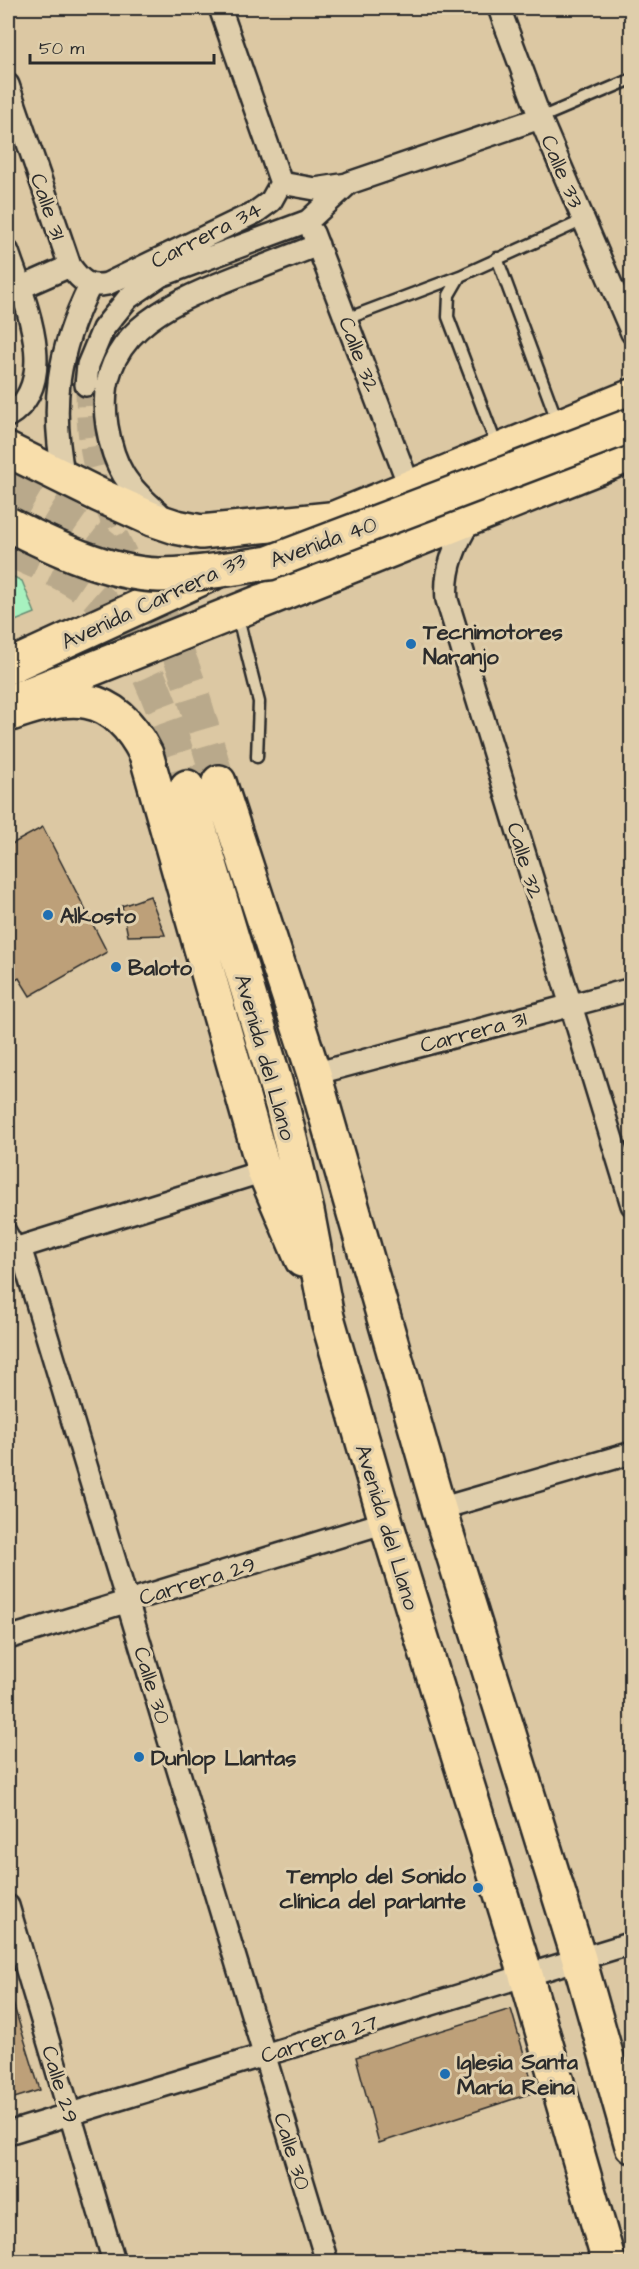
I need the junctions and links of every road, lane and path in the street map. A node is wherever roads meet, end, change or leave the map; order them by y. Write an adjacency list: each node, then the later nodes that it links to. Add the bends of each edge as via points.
1 (220, 8): 6 (street)
2 (499, 8): 5 (street, Calle 33)
3 (632, 79): 5 (lane)
4 (8, 85): 13 (street, Calle 31)
5 (540, 118): 7 (street, Carrera 34); 8 (street, Calle 33)
6 (281, 183): 7 (street, Carrera 34, via 315,189); 15 (street, Carrera 34, via 271,201 256,212 107,284)
7 (349, 183): 9 (street, Carrera 34)
8 (584, 220): 12 (lane); 18 (street, Calle 33)
9 (309, 221): 10 (street, Calle 32); 19 (street, via 160,276 143,286 103,329 88,365)
10 (318, 245): 17 (street, Calle 32); 32 (street, via 179,299 147,320 115,356 104,404 111,445 128,485)
11 (8, 252): 16 (street)
12 (497, 258): 14 (lane); 23 (lane)
13 (70, 266): 15 (street, Calle 31); 16 (street)
14 (460, 276): 17 (lane); 25 (lane, via 449,295 448,317)
15 (90, 286): 27 (street, via 64,346 58,379 56,412)
16 (20, 288): 21 (street, via 37,372 27,399)
17 (346, 319): 28 (street, Calle 32)
18 (632, 333)
19 (86, 385)
20 (632, 396): 23 (main road, Avenida Carrera 33)
21 (8, 416)
22 (632, 425): 33 (main road, Avenida 40, bridge, via 269,563)
23 (560, 426): 25 (main road, Avenida Carrera 33)
24 (8, 450): 27 (main road)
25 (498, 451): 28 (main road, Avenida Carrera 33)
26 (632, 454): 29 (main road, Avenida Carrera 33)
27 (64, 478): 32 (main road)
28 (410, 488): 30 (main road, Avenida Carrera 33)
29 (472, 517): 34 (main road, Avenida Carrera 33); 42 (street, Calle 32, via 454,547 447,577 447,600)
30 (330, 519): 32 (main road, via 201,532); 33 (main road, Avenida Carrera 33)
31 (8, 524): 33 (main road, Avenida 40, bridge, via 103,564 157,575)
32 (176, 527)
33 (218, 570): 35 (main road, Avenida Carrera 33)
34 (236, 611): 36 (main road, Avenida Carrera 33); 38 (lane, via 259,702)
35 (8, 667)
36 (8, 703)
37 (8, 715): 44 (main road, via 53,700 82,700 109,710 139,741)
38 (257, 757)
39 (219, 782): 43 (main road, Avenida del Llano)
40 (187, 787): 48 (main road, Avenida del Llano, via 282,1105)
41 (632, 988): 42 (street, Carrera 31)
42 (571, 1005): 43 (street, Carrera 31); 45 (street, Calle 32)
43 (314, 1074): 50 (main road, Avenida del Llano)
44 (264, 1171): 47 (street); 48 (main road)
45 (632, 1206)
46 (8, 1226): 47 (lane)
47 (14, 1249): 52 (street, Calle 30)
48 (327, 1317): 51 (main road, Avenida del Llano)
49 (632, 1453): 50 (street)
50 (439, 1509): 56 (main road, Avenida del Llano)
51 (386, 1522): 52 (street, Carrera 29); 57 (main road, Avenida del Llano)
52 (127, 1602): 53 (street, Carrera 29); 58 (street, Calle 30)
53 (8, 1638)
54 (8, 1906): 59 (street, Calle 29)
55 (632, 1943): 56 (street, Carrera 27)
56 (579, 1959): 57 (street, Carrera 27); 61 (main road, Avenida del Llano)
57 (526, 1975): 58 (street, Carrera 27); 64 (main road, Avenida del Llano)
58 (264, 2055): 59 (street, Carrera 27); 63 (street, Calle 30)
59 (70, 2114): 60 (street, Carrera 27); 62 (street, Calle 29)
60 (8, 2133)
61 (632, 2146)
62 (114, 2262)
63 (327, 2262)
64 (609, 2262)

